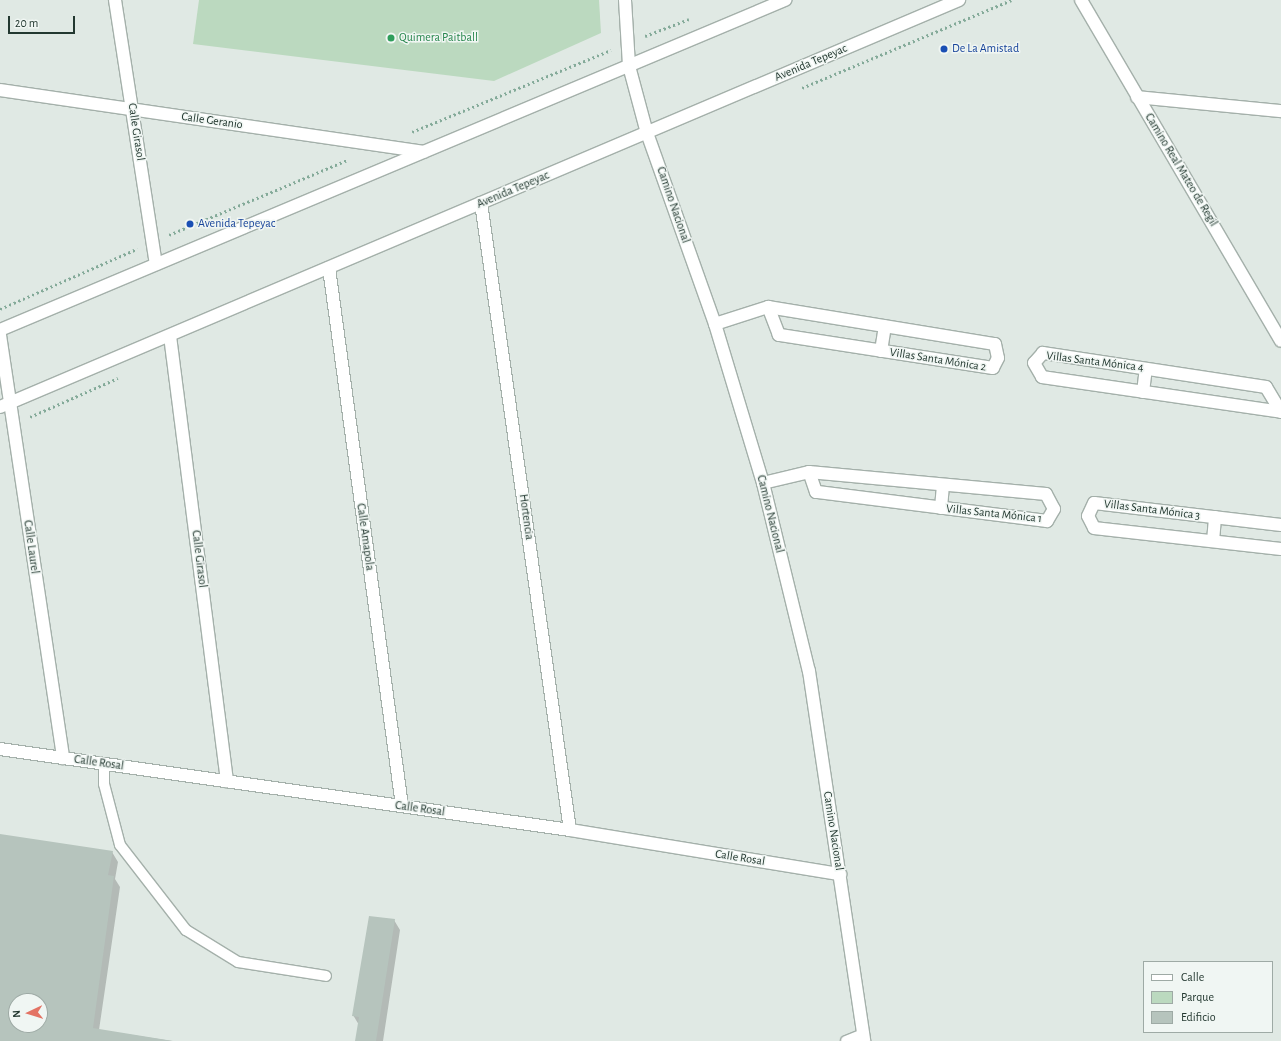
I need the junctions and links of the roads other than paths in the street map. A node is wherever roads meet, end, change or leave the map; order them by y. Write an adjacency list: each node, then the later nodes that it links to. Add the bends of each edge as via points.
1 (115, 0): 9 (street, Calle Girasol)
2 (625, 0): 6 (street, Camino Nacional)
3 (785, 0): 6 (street)
4 (959, 0): 11 (street, Avenida Tepeyac)
5 (1081, 0): 8 (street, Camino Real Mateo de Regil)
6 (629, 66): 11 (street, Camino Nacional); 12 (street)
7 (0, 90): 9 (street, Calle Geranio)
8 (1137, 97): 10 (street); 22 (street, Camino Real Mateo de Regil)
9 (132, 109): 12 (street, Calle Geranio); 14 (street, Calle Girasol)
10 (1281, 112)
11 (647, 133): 13 (street, Avenida Tepeyac); 17 (street, Camino Nacional)
12 (424, 152): 14 (street)
13 (481, 203): 15 (street, Avenida Tepeyac); 41 (street, Hortencia)
14 (156, 264): 19 (street)
15 (329, 268): 21 (street, Avenida Tepeyac); 40 (street, Calle Amapola)
16 (768, 306): 17 (street, Villas Santa Mónica 2); 18 (street, Villas Santa Mónica 2); 23 (street, Villas Santa Mónica 2, via 779,335)
17 (715, 324): 29 (street, Camino Nacional)
18 (885, 326): 23 (street); 23 (street, Villas Santa Mónica 2, via 995,344 998,358 993,368)
19 (0, 330)
20 (0, 335): 26 (street, Calle Laurel)
21 (170, 336): 26 (street, Avenida Tepeyac); 39 (street, Calle Girasol)
22 (1281, 341)
23 (881, 351)
24 (1146, 369): 25 (street); 25 (street, Villas Santa Mónica 4, via 1043,353 1034,363 1042,378); 27 (street, Villas Santa Mónica 4, via 1266,387)
25 (1144, 392): 27 (street, Villas Santa Mónica 4)
26 (5, 405): 37 (street, Calle Laurel)
27 (1281, 412)
28 (809, 472): 29 (street, Villas Santa Mónica 1); 30 (street, Villas Santa Mónica 1); 31 (street, Villas Santa Mónica 1, via 816,492)
29 (763, 484): 42 (street, Camino Nacional, via 809,671)
30 (943, 485): 31 (street); 31 (street, Villas Santa Mónica 1, via 1046,494 1054,509 1047,521)
31 (941, 508)
32 (1215, 517): 33 (street, Villas Santa Mónica 3); 34 (street); 34 (street, Villas Santa Mónica 3, via 1094,503 1088,516 1094,528)
33 (1281, 525)
34 (1213, 542): 35 (street, Villas Santa Mónica 3)
35 (1281, 549)
36 (0, 749): 37 (street, Calle Rosal)
37 (63, 758): 38 (street, Calle Rosal)
38 (104, 764): 39 (street, Calle Rosal); 43 (lane, via 104,784 120,845 186,930 238,962)
39 (227, 781): 40 (street, Calle Rosal)
40 (402, 806): 41 (street, Calle Rosal)
41 (570, 830): 42 (street, Calle Rosal)
42 (840, 874): 44 (street, Camino Nacional)
43 (326, 976)
44 (864, 1038): 45 (lane)
45 (846, 1041)

